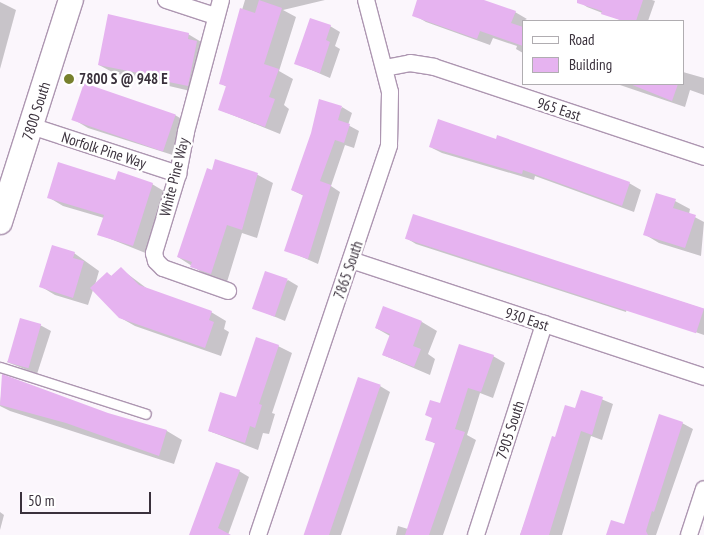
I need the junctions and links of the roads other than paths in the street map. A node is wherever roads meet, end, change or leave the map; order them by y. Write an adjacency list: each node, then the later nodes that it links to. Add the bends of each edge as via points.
1 (71, 0): 7 (main road, 7800 South)
2 (166, 0): 5 (street)
3 (221, 0): 5 (street, White Pine Way)
4 (366, 0): 6 (street, 7865 South)
5 (215, 16): 9 (street, White Pine Way)
6 (385, 68): 8 (street, 965 East, via 410,62 434,67); 11 (street, 7865 South, via 390,92 389,145)
7 (31, 126): 9 (street, Norfolk Pine Way); 10 (main road, 7800 South)
8 (704, 157)
9 (178, 174): 12 (street, White Pine Way, via 156,242 156,261 172,272)
10 (0, 222)
11 (350, 260): 13 (street, 930 East); 18 (street, 7865 South)
12 (228, 291)
13 (544, 324): 15 (street, 930 East); 19 (street, 7905 South)
14 (0, 367): 16 (lane)
15 (704, 377)
16 (146, 414)
17 (704, 489): 20 (street)
18 (258, 535)
19 (476, 535)
20 (689, 535)

